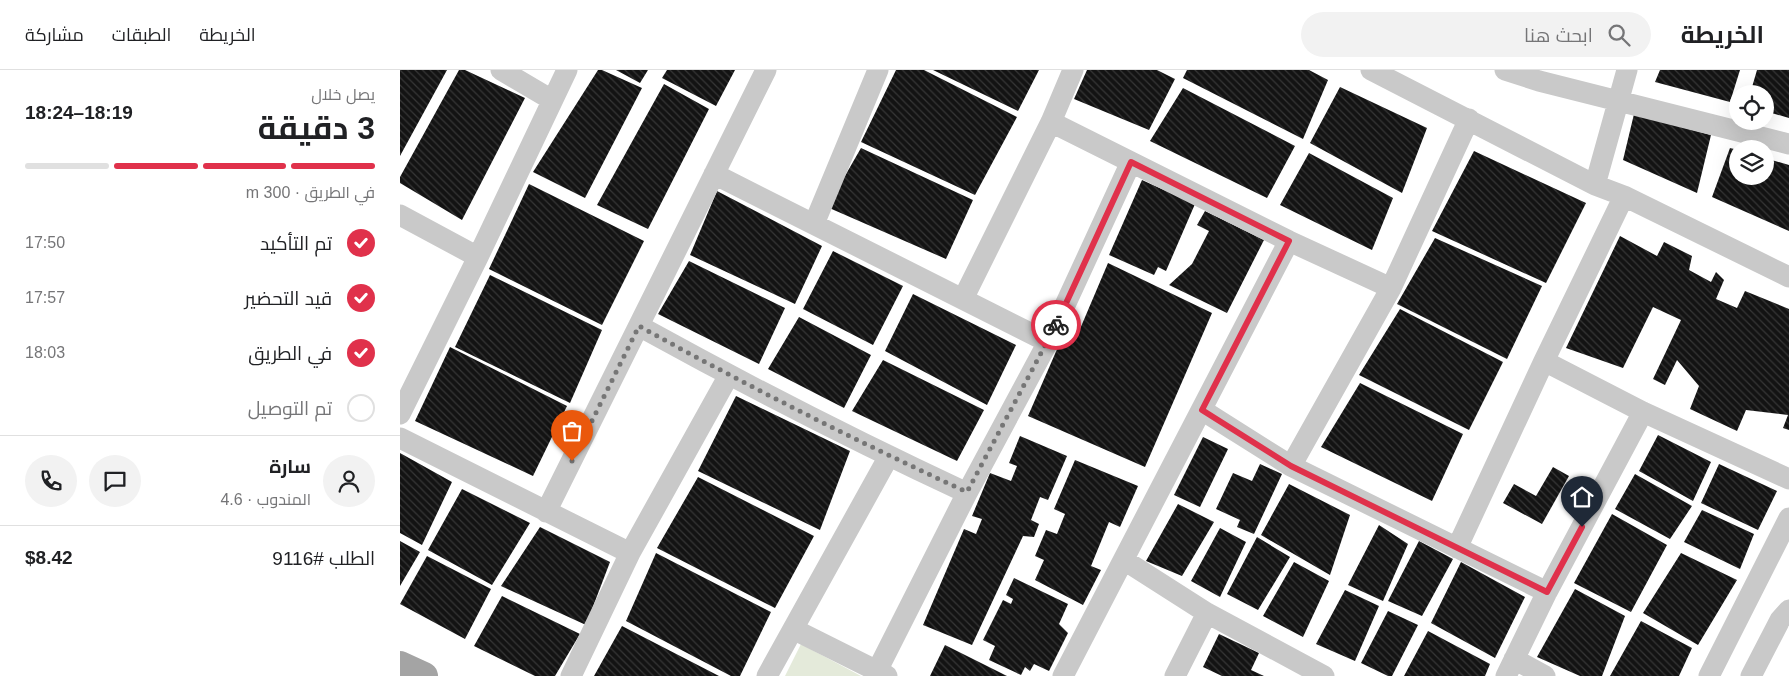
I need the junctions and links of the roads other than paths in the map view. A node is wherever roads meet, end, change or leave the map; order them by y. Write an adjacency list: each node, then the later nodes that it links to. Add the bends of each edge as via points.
1 (501, 70): 9 (street)
2 (567, 70): 9 (street)
3 (766, 70): 15 (street)
4 (878, 70): 19 (street)
5 (1073, 70): 12 (street)
6 (1371, 70): 11 (street)
7 (1505, 70): 10 (street)
8 (1627, 70): 10 (street)
9 (552, 100): 21 (street)
10 (1618, 100): 13 (street); 16 (street)
11 (1469, 119): 16 (street); 23 (street)
12 (1050, 122): 14 (street); 24 (street)
13 (1789, 144)
14 (1131, 162): 20 (street); 26 (street)
15 (714, 174): 19 (street); 25 (street)
16 (1594, 184): 17 (street)
17 (1624, 196): 22 (street); 27 (street)
18 (400, 215): 21 (street)
19 (814, 224): 24 (street)
20 (1289, 241): 23 (street); 29 (street)
21 (478, 257): 31 (street)
22 (1789, 278)
23 (1391, 288): 34 (street)
24 (963, 298): 26 (street)
25 (639, 326): 28 (street); 37 (street)
26 (1048, 342): 36 (street)
27 (1544, 360): 30 (street); 39 (street)
28 (729, 376): 33 (street); 40 (street)
29 (1202, 410): 34 (street); 41 (street)
30 (1643, 412): 35 (street); 42 (street)
31 (400, 414)
32 (400, 438): 37 (street)
33 (889, 456): 36 (street); 45 (street)
34 (1291, 466): 39 (street)
35 (1789, 479)
36 (967, 492): 48 (street)
37 (546, 512): 40 (street)
38 (1789, 518): 56 (street)
39 (1457, 548): 42 (street)
40 (630, 553): 50 (street)
41 (1124, 560): 44 (street); 52 (street)
42 (1547, 592): 47 (street)
43 (1789, 610): 57 (street, via 1780,620)
44 (1207, 613): 53 (street); 54 (street)
45 (793, 629): 48 (street); 51 (street)
46 (400, 664): 49 (main road)
47 (1510, 668): 55 (street)
48 (882, 674)
49 (424, 676)
50 (571, 676)
51 (767, 676)
52 (1063, 676)
53 (1176, 676)
54 (1324, 676)
55 (1545, 676)
56 (1709, 676)
57 (1752, 676)

